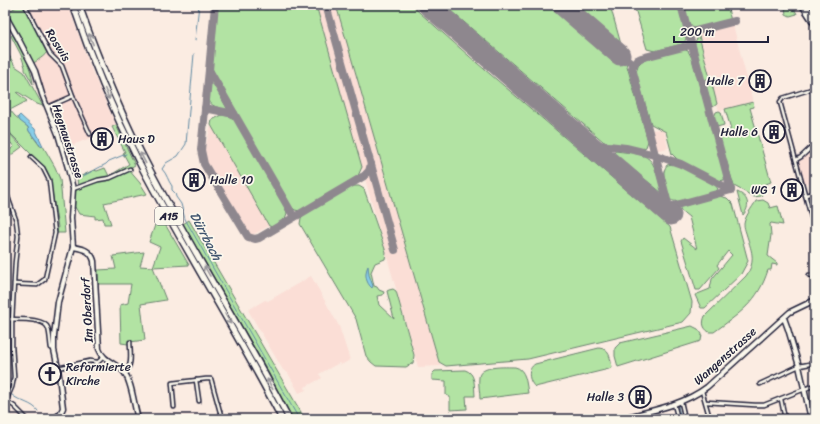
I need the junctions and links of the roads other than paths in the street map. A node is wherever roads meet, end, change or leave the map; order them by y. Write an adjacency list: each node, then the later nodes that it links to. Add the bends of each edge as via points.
1 (25, 5): 10 (street, Roswis, via 50,53 62,66)
2 (73, 5): 56 (highway, A15, one-way to 56, via 98,72 139,162)
3 (79, 5): 57 (highway, A15, one-way to 3, via 138,146 103,69)
4 (802, 5): 8 (street)
5 (805, 5): 7 (street)
6 (5, 15): 11 (street, Hegnaustrasse, via 35,71)
7 (815, 18)
8 (815, 25)
9 (815, 88): 15 (street, via 781,100 780,103)
10 (73, 96): 11 (street); 12 (street, Roswis)
11 (48, 107): 18 (street, Hegnaustrasse, via 68,168)
12 (90, 134)
13 (815, 144): 15 (street)
14 (31, 157): 26 (street, via 43,168 49,180 55,233 45,279 37,285)
15 (796, 160): 20 (street)
16 (130, 169): 18 (street)
17 (5, 188): 26 (street, via 18,230)
18 (72, 189): 23 (street, Hegnaustrasse)
19 (815, 193): 20 (street)
20 (805, 195): 21 (street)
21 (814, 220): 22 (street)
22 (815, 231)
23 (73, 247): 32 (street, Hegnaustrasse, via 58,302); 33 (street, Im Oberdorf, via 84,249 94,259 99,350)
24 (809, 275): 25 (street)
25 (815, 277)
26 (14, 284): 30 (street)
27 (815, 300): 28 (street, Wangenstrasse)
28 (784, 318): 36 (street); 44 (street, Wangenstrasse)
29 (5, 319): 30 (street)
30 (12, 320): 32 (street, via 46,324 51,348); 46 (street, via 14,377)
31 (130, 342): 39 (street, via 130,366)
32 (54, 350): 37 (street, Hegnaustrasse)
33 (104, 357): 34 (street); 39 (street, Im Oberdorf)
34 (97, 362): 37 (street, via 90,361); 38 (street, via 92,368)
35 (815, 363): 36 (street)
36 (799, 366): 41 (street); 43 (street)
37 (58, 368): 53 (street, Hegnaustrasse, via 63,406)
38 (87, 369)
39 (125, 373): 54 (street)
40 (196, 380): 47 (street); 51 (street, via 172,383); 55 (street, via 211,379)
41 (760, 384)
42 (815, 385): 43 (street)
43 (804, 389): 45 (street); 63 (street)
44 (702, 391): 48 (street, Wangenstrasse); 49 (street)
45 (781, 398): 49 (street, via 760,405); 62 (street)
46 (5, 401): 52 (street)
47 (199, 401)
48 (681, 402): 50 (street, Wangenstrasse); 60 (street)
49 (706, 402): 61 (street)
50 (674, 404): 58 (street, Wangenstrasse); 59 (street)
51 (174, 407)
52 (27, 419)
53 (54, 419)
54 (138, 419)
55 (222, 419)
56 (282, 419)
57 (288, 419)
58 (619, 419)
59 (678, 419)
60 (685, 419)
61 (710, 419)
62 (785, 419)
63 (811, 419)

